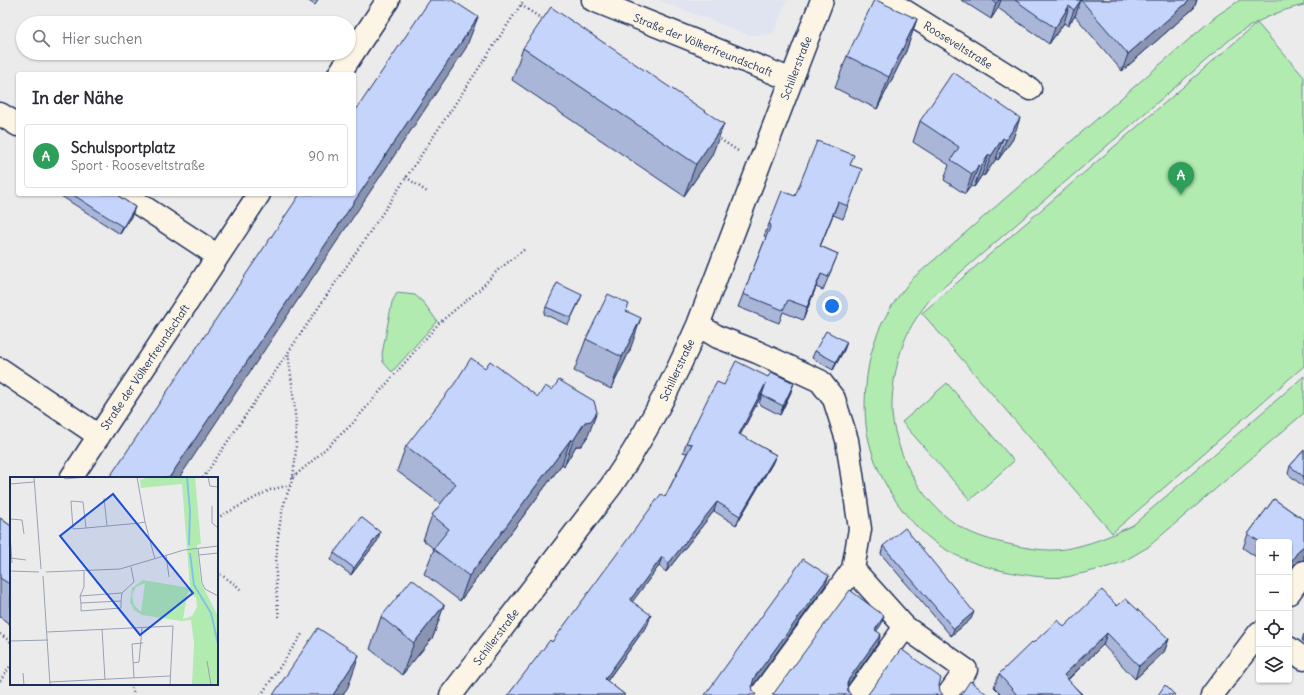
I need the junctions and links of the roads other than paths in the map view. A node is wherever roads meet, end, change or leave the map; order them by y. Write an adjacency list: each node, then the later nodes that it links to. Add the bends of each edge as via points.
1 (388, 0): 5 (street)
2 (592, 0): 8 (street, Straße der Völkerfreundschaft)
3 (822, 0): 8 (street, Schillerstraße)
4 (887, 0): 9 (street, Rooseveltstraße)
5 (356, 48)
6 (348, 60): 7 (street)
7 (340, 72)
8 (792, 80): 15 (street, Schillerstraße)
9 (1030, 89)
10 (0, 114): 11 (street)
11 (16, 124)
12 (127, 196): 14 (street)
13 (258, 196): 14 (street, Straße der Völkerfreundschaft)
14 (218, 256): 17 (street, Straße der Völkerfreundschaft)
15 (698, 325): 19 (street, via 718,337 758,352 820,381 834,399 847,440 860,529); 26 (street, Schillerstraße, via 679,369 632,456)
16 (0, 369): 17 (street)
17 (99, 436): 18 (street, Straße der Völkerfreundschaft)
18 (72, 477)
19 (853, 569): 22 (street); 27 (street)
20 (1304, 572): 21 (street)
21 (1292, 589)
22 (905, 627): 28 (street); 29 (street, via 966,670)
23 (1256, 637): 30 (street)
24 (1292, 650): 25 (street)
25 (1304, 659)
26 (451, 695)
27 (761, 695)
28 (856, 695)
29 (948, 695)
30 (1212, 695)

